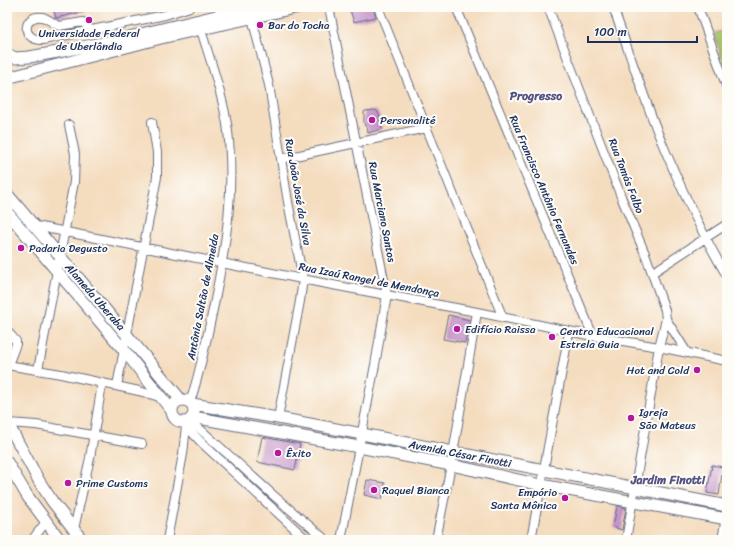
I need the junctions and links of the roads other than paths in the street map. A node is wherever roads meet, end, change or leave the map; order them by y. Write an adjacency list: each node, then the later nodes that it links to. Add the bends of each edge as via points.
1 (190, 7): 11 (street)
2 (299, 7): 10 (main road)
3 (329, 7): 20 (street, Rua Marciano Santos)
4 (378, 7): 19 (street)
5 (456, 7): 43 (street, Rua Francisco Antônio Fernandes)
6 (548, 7): 33 (street, Rua Tomás Falbo)
7 (613, 7): 28 (street, via 658,132)
8 (698, 7): 16 (street)
9 (219, 11): 10 (main road); 13 (main road)
10 (253, 12): 12 (main road); 21 (street, Rua João José da Silva, via 269,85)
11 (91, 30): 11 (street, via 82,22 59,26 38,17 31,19 27,25 30,37 38,40)
12 (201, 30): 13 (main road); 31 (street, Antônia Saltão de Almeida, via 221,97 230,146 231,176)
13 (113, 45): 14 (main road, via 29,57 15,58); 15 (main road)
14 (7, 54)
15 (7, 78)
16 (727, 88)
17 (152, 122): 29 (street, via 157,166)
18 (69, 125): 27 (street, via 76,163)
19 (426, 128): 20 (street); 38 (street)
20 (356, 143): 21 (street); 36 (street, Rua Marciano Santos)
21 (281, 159): 35 (street, Rua João José da Silva)
22 (7, 194): 26 (main road, Alameda Uberaba)
23 (7, 212): 24 (main road, Alameda Uberaba)
24 (12, 223): 26 (street, Rua Izaú Rangel de Mendonça); 32 (main road, Alameda Uberaba)
25 (727, 224): 28 (street)
26 (32, 225): 27 (street, Rua Izaú Rangel de Mendonça); 30 (main road, Alameda Uberaba)
27 (65, 231): 29 (street, Rua Izaú Rangel de Mendonça); 30 (street)
28 (705, 238): 33 (street); 34 (street)
29 (144, 246): 31 (street, Rua Izaú Rangel de Mendonça); 42 (street)
30 (59, 256): 32 (street); 42 (main road, Alameda Uberaba)
31 (223, 262): 35 (street, Rua Izaú Rangel de Mendonça); 53 (street, Antônia Saltão de Almeida, via 198,380)
32 (56, 271): 45 (main road, Alameda Uberaba); 49 (street)
33 (652, 274): 39 (street, Rua Tomás Falbo)
34 (727, 276)
35 (303, 279): 36 (street, Rua Izaú Rangel de Mendonça); 55 (street, Rua João José da Silva)
36 (387, 295): 37 (street, Rua Izaú Rangel de Mendonça); 58 (street, Rua Marciano Santos)
37 (477, 312): 38 (street, Rua Izaú Rangel de Mendonça); 62 (street)
38 (503, 318): 41 (street, Rua Izaú Rangel de Mendonça)
39 (666, 319): 44 (street); 46 (street, Rua Tomás Falbo)
40 (7, 331): 48 (street, via 16,340)
41 (569, 332): 43 (street, Rua Izaú Rangel de Mendonça); 65 (street)
42 (126, 334): 45 (street); 53 (main road, Alameda Uberaba)
43 (593, 336): 44 (street, Rua Izaú Rangel de Mendonça)
44 (659, 346): 46 (street, Rua Izaú Rangel de Mendonça); 67 (street)
45 (124, 349): 51 (street); 52 (main road, Alameda Uberaba)
46 (686, 352): 47 (street, Rua Izaú Rangel de Mendonça)
47 (727, 360)
48 (8, 365): 49 (street)
49 (38, 370): 50 (street)
50 (102, 384): 51 (street); 59 (street)
51 (117, 386): 52 (street)
52 (163, 398): 54 (main road, Alameda Uberaba)
53 (188, 402): 54 (main road, via 174,405); 55 (main road, Avenida César Finotti); 56 (main road, via 195,410)
54 (172, 411): 56 (main road, Alameda Uberaba, via 175,418)
55 (278, 418): 58 (main road, Avenida César Finotti)
56 (188, 421): 61 (main road, Avenida César Finotti); 76 (street); 77 (street, Alameda Uberaba, via 202,443); 78 (street, Alameda Uberaba)
57 (7, 423): 59 (street, via 36,425); 72 (main road, via 39,481)
58 (362, 434): 61 (street, Rua Marciano Santos); 62 (main road, Avenida César Finotti)
59 (93, 436): 60 (street); 72 (street)
60 (142, 444)
61 (359, 447): 64 (main road, Avenida César Finotti); 79 (street, Rua Marciano Santos)
62 (452, 452): 64 (street); 65 (main road, Avenida César Finotti)
63 (7, 462): 71 (main road)
64 (451, 465): 66 (main road, Avenida César Finotti); 80 (street)
65 (544, 471): 66 (street); 67 (main road, Avenida César Finotti)
66 (541, 485): 68 (main road, Avenida César Finotti); 81 (street)
67 (635, 487): 68 (street); 69 (main road, Avenida César Finotti)
68 (632, 502): 70 (main road, Avenida César Finotti); 82 (street)
69 (727, 506)
70 (727, 517): 83 (street)
71 (46, 522): 73 (street); 74 (main road)
72 (74, 529): 75 (main road)
73 (32, 540)
74 (60, 540)
75 (82, 540)
76 (167, 540)
77 (307, 540)
78 (326, 540)
79 (341, 540)
80 (436, 540)
81 (530, 540)
82 (626, 540)
83 (722, 540)

